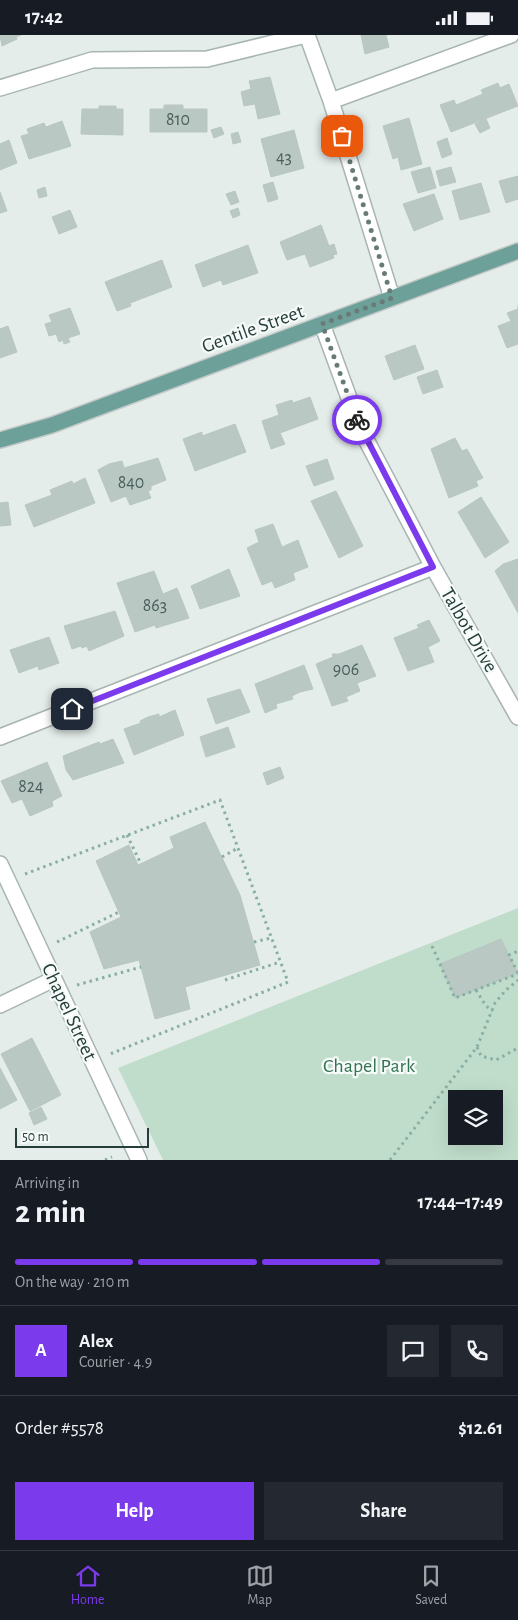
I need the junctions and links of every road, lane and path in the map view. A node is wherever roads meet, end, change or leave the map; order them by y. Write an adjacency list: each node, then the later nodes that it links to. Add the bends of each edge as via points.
1 (306, 35): 3 (street, via 207,59 92,60); 4 (street)
2 (511, 35): 4 (street)
3 (0, 88)
4 (331, 101): 6 (street)
5 (518, 251): 6 (main road, Gentile Street)
6 (392, 298): 7 (main road, Gentile Street)
7 (322, 324): 8 (main road, Gentile Street, via 52,425); 9 (street, Talbot Drive, via 360,428)
8 (0, 440)
9 (433, 567): 10 (street, Talbot Drive); 11 (street)
10 (518, 717)
11 (0, 737)
12 (126, 835): 13 (path, via 220,800); 16 (path); 17 (path)
13 (238, 848): 14 (path); 19 (path)
14 (222, 857)
15 (0, 864): 27 (street, Chapel Street)
16 (141, 864)
17 (25, 874)
18 (119, 912): 20 (path)
19 (271, 937): 21 (path); 24 (path)
20 (57, 942)
21 (254, 942)
22 (432, 946): 31 (path, via 456,998)
23 (518, 951): 26 (path, via 509,955)
24 (280, 962): 29 (path); 36 (path, via 288,982)
25 (141, 967): 30 (path)
26 (518, 973): 31 (path)
27 (54, 979): 32 (street); 39 (street, Chapel Street)
28 (518, 979): 33 (path, via 495,1003)
29 (225, 980)
30 (77, 985)
31 (476, 990): 33 (path)
32 (0, 1005)
33 (493, 1011): 34 (path)
34 (477, 1047): 35 (path, via 481,1056 496,1060); 40 (path)
35 (518, 1048)
36 (110, 1054)
37 (112, 1157): 38 (path)
38 (105, 1160)
39 (139, 1160)
40 (390, 1160)

